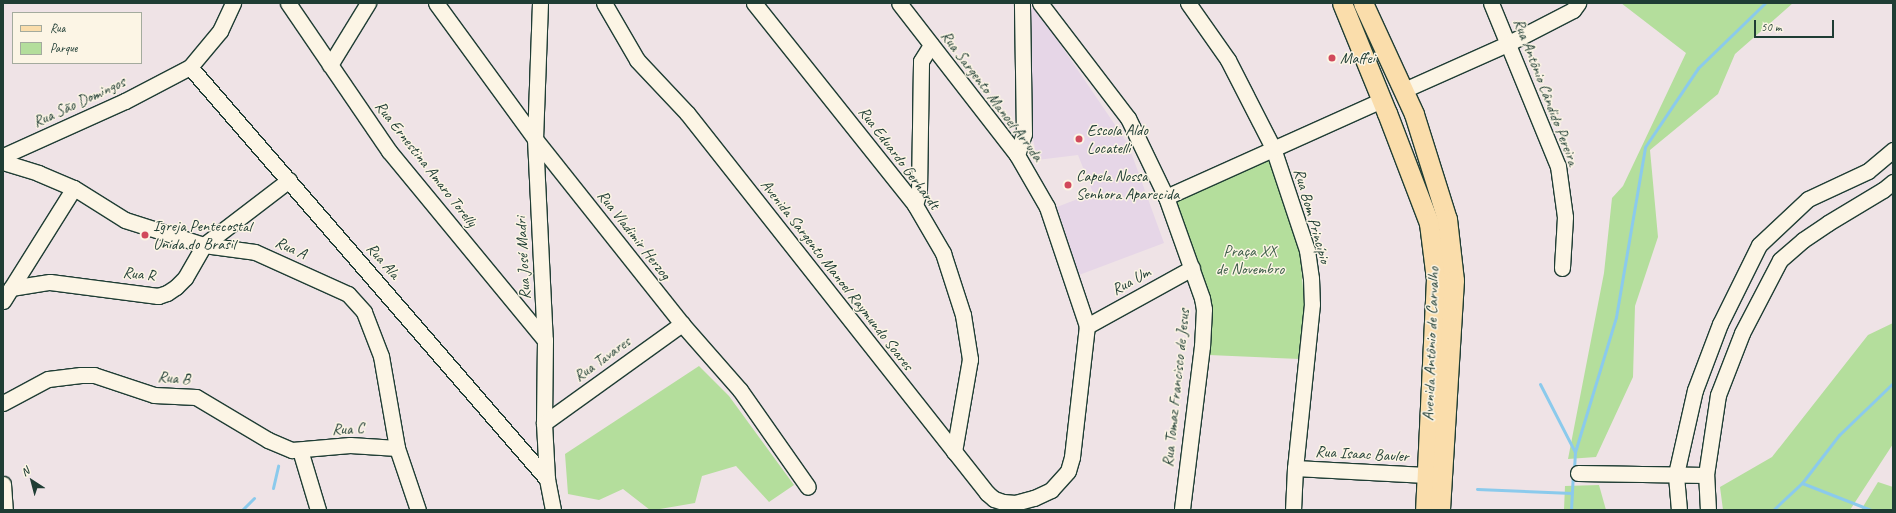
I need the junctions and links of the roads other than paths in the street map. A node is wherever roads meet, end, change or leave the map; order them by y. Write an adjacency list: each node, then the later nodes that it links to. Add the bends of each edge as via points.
1 (233, 3): 19 (street, via 220,32)
2 (288, 3): 18 (street, Rua Ernestina Amaro Torelly)
3 (368, 3): 18 (street)
4 (436, 3): 24 (street, Rua Vladimir Herzog)
5 (540, 3): 24 (street, Rua José Madri)
6 (604, 3): 49 (street, Avenida Sargento Manoel Raymundo Soares, via 637,60 687,113)
7 (754, 3): 35 (street, Rua Eduardo Gerhardt)
8 (899, 3): 17 (street, Rua Sargento Manoel Arruda)
9 (1022, 3): 27 (street, via 1024,134)
10 (1040, 3): 34 (street, Rua Tomaz Francisco de Jesus, via 1128,118)
11 (1188, 3): 25 (street, Rua Bom Princípio, via 1228,60)
12 (1342, 3): 20 (main road, Avenida Antônio de Carvalho)
13 (1364, 3): 21 (main road, Avenida Antônio de Carvalho)
14 (1491, 3): 16 (street, Rua Antônio Cândido Pereira)
15 (1578, 3): 16 (street, via 1573,10)
16 (1509, 44): 21 (street); 38 (street, Rua Antônio Cândido Pereira, via 1558,166 1564,217)
17 (931, 45): 27 (street, Rua Sargento Manoel Arruda); 35 (street, via 920,61 919,191)
18 (330, 65): 44 (street, Rua Ernestina Amaro Torelly, via 389,151)
19 (190, 67): 28 (street, Rua São Domingos, via 125,101); 31 (street, Rua Ala)
20 (1372, 74): 21 (main road, via 1386,91); 22 (main road, Avenida Antônio de Carvalho)
21 (1404, 90): 23 (main road, Avenida Antônio de Carvalho)
22 (1382, 100): 23 (main road, via 1398,98); 25 (street); 54 (main road, Avenida Antônio de Carvalho, via 1429,223 1436,279)
23 (1414, 113): 66 (main road, Avenida Antônio de Carvalho, via 1447,219 1454,280)
24 (535, 139): 40 (street, Rua Vladimir Herzog); 44 (street, Rua José Madri)
25 (1273, 148): 34 (street); 50 (street, Rua Bom Princípio, via 1307,250 1311,278 1312,304)
26 (1893, 150): 30 (street)
27 (1017, 155): 42 (street, Rua Sargento Manoel Arruda, via 1047,207)
28 (3, 156)
29 (3, 162): 33 (street, Rua A)
30 (1868, 171): 32 (street); 41 (street, via 1808,199 1759,245)
31 (289, 180): 36 (street, Rua R); 56 (street, Rua Ala)
32 (1888, 186): 43 (street, via 1803,240 1780,260)
33 (74, 188): 36 (street, Rua A, via 125,220); 39 (street)
34 (1166, 197): 37 (street, Rua Tomaz Francisco de Jesus)
35 (914, 205): 49 (street, Rua Eduardo Gerhardt, via 943,253 963,314 970,359)
36 (204, 245): 39 (street, Rua R, via 185,278 167,293 158,296 50,282); 47 (street, Rua A, via 255,252 348,294 364,312 381,356)
37 (1192, 268): 42 (street, Rua Um); 63 (street, Rua Tomaz Francisco de Jesus, via 1202,298 1202,346)
38 (1562, 268)
39 (7, 295)
40 (682, 324): 46 (street, Rua Tavares); 58 (street, Rua Vladimir Herzog, via 740,390)
41 (1720, 324): 43 (street); 53 (street, via 1695,390)
42 (1087, 326): 51 (street, Rua Sargento Manoel Arruda, via 1072,457)
43 (1742, 333): 55 (street, via 1718,395)
44 (545, 340): 46 (street, Rua José Madri)
45 (3, 403): 48 (street, Rua B, via 48,379 94,375 154,395 196,397 268,440 292,450)
46 (544, 423): 56 (street, Rua José Madri)
47 (397, 448): 48 (street, Rua C, via 350,445); 61 (street, Rua A)
48 (300, 450): 60 (street)
49 (954, 452): 51 (street, Avenida Sargento Manoel Raymundo Soares, via 987,493 1003,502 1015,503 1051,490)
50 (1296, 468): 54 (street, Rua Isaac Bauler); 64 (street, Rua Bom Princípio)
51 (1068, 471)
52 (1578, 473): 53 (street)
53 (1676, 474): 55 (street); 67 (street)
54 (1426, 475): 65 (main road, Avenida Antônio de Carvalho)
55 (1706, 475): 68 (street)
56 (547, 479): 62 (street, Rua José Madri)
57 (3, 484): 59 (street)
58 (808, 487)
59 (5, 510)
60 (318, 510)
61 (418, 510)
62 (553, 510)
63 (1182, 510)
64 (1293, 510)
65 (1425, 510)
66 (1440, 510)
67 (1679, 510)
68 (1708, 510)

